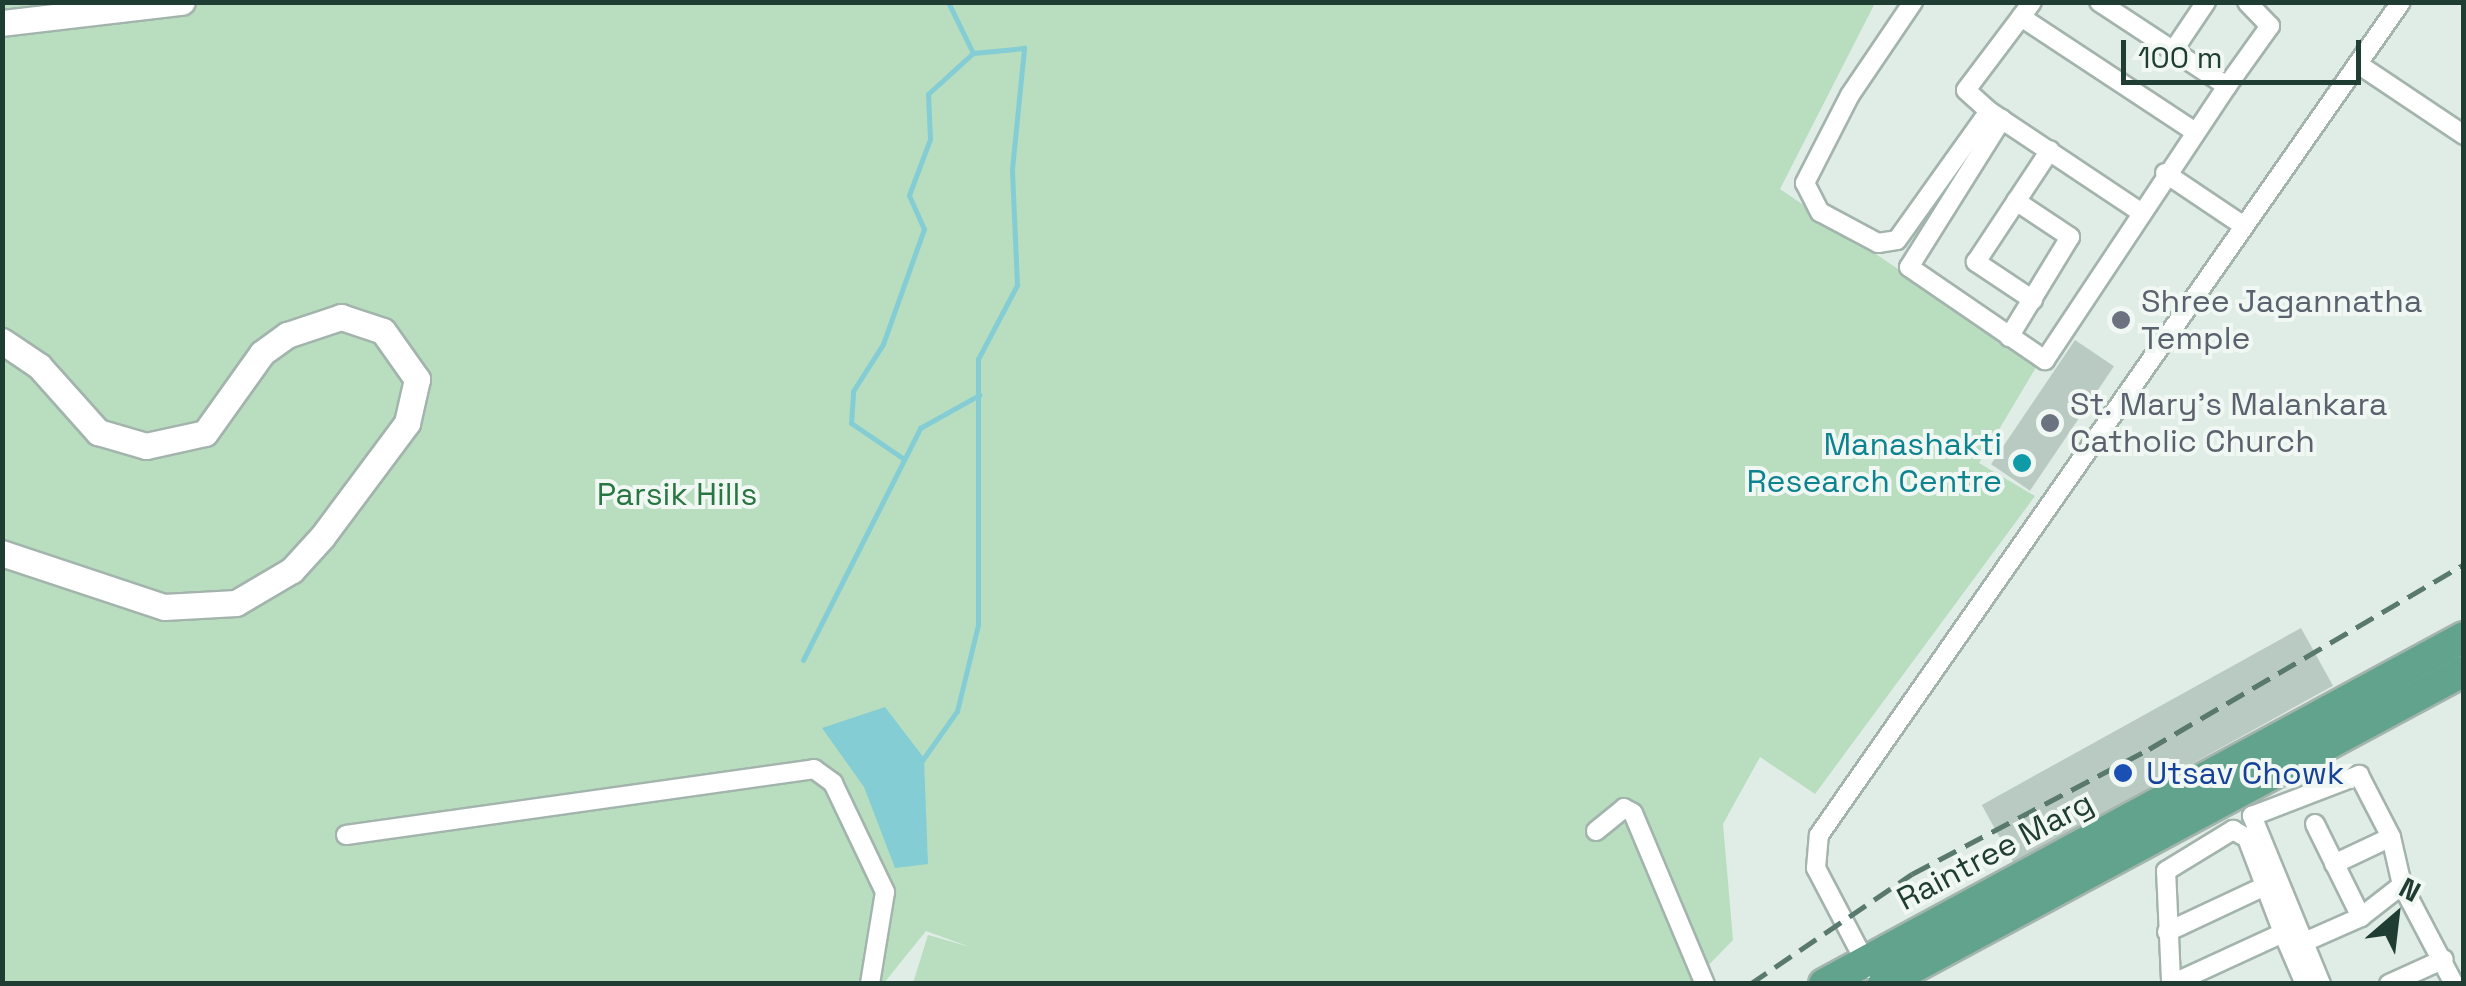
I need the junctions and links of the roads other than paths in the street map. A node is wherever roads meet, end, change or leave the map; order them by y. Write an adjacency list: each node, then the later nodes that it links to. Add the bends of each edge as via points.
1 (182, 2): 8 (street)
2 (1914, 2): 12 (street, via 1834,122 1805,183 1812,204 1889,244)
3 (2099, 2): 9 (street)
4 (2206, 2): 9 (street)
5 (2248, 2): 11 (street, via 2270,26)
6 (2402, 2): 10 (street)
7 (2026, 10): 12 (street, via 1966,90); 13 (street)
8 (2, 23)
9 (2173, 51): 11 (street)
10 (2358, 64): 14 (street); 19 (street)
11 (2227, 86): 13 (street)
12 (1996, 115): 15 (street); 21 (street, via 1909,267)
13 (2194, 131): 16 (street)
14 (2464, 135)
15 (2050, 150): 17 (street); 18 (street)
16 (2165, 173): 18 (street); 19 (street)
17 (2016, 201): 20 (street, via 2070,238); 20 (street, via 1976,262)
18 (2139, 211): 21 (street, via 2050,355 2040,358)
19 (2244, 226): 38 (street, via 1819,835 1816,868)
20 (2033, 300): 21 (street)
21 (2009, 337)
22 (2, 342): 23 (street, via 39,366 98,432 146,446 205,434 262,353 287,335 341,318 383,332 416,378 407,423 322,537 292,570 236,603 164,607)
23 (2, 552)
24 (2464, 637): 38 (main road, Raintree Marg)
25 (2464, 671): 38 (main road, Raintree Marg)
26 (2315, 824): 30 (street)
27 (1596, 830): 41 (street, via 1624,808 1633,813)
28 (346, 835): 40 (street, via 814,770 833,783 885,892)
29 (2391, 838): 30 (street); 31 (street); 36 (street, via 2359,775 2252,816)
30 (2334, 864): 33 (street)
31 (2402, 884): 33 (street); 37 (street)
32 (2265, 886): 34 (street); 34 (street, via 2246,838 2233,830 2166,871); 35 (street)
33 (2361, 917): 36 (street)
34 (2167, 932): 39 (street)
35 (2283, 934): 39 (street); 43 (street)
36 (2308, 940): 44 (street)
37 (2444, 960): 45 (street); 46 (street)
38 (1875, 976): 42 (main road, Raintree Marg)
39 (2172, 982)
40 (870, 984)
41 (1705, 984)
42 (1824, 984)
43 (2305, 984)
44 (2322, 984)
45 (2389, 984)
46 (2454, 984)

